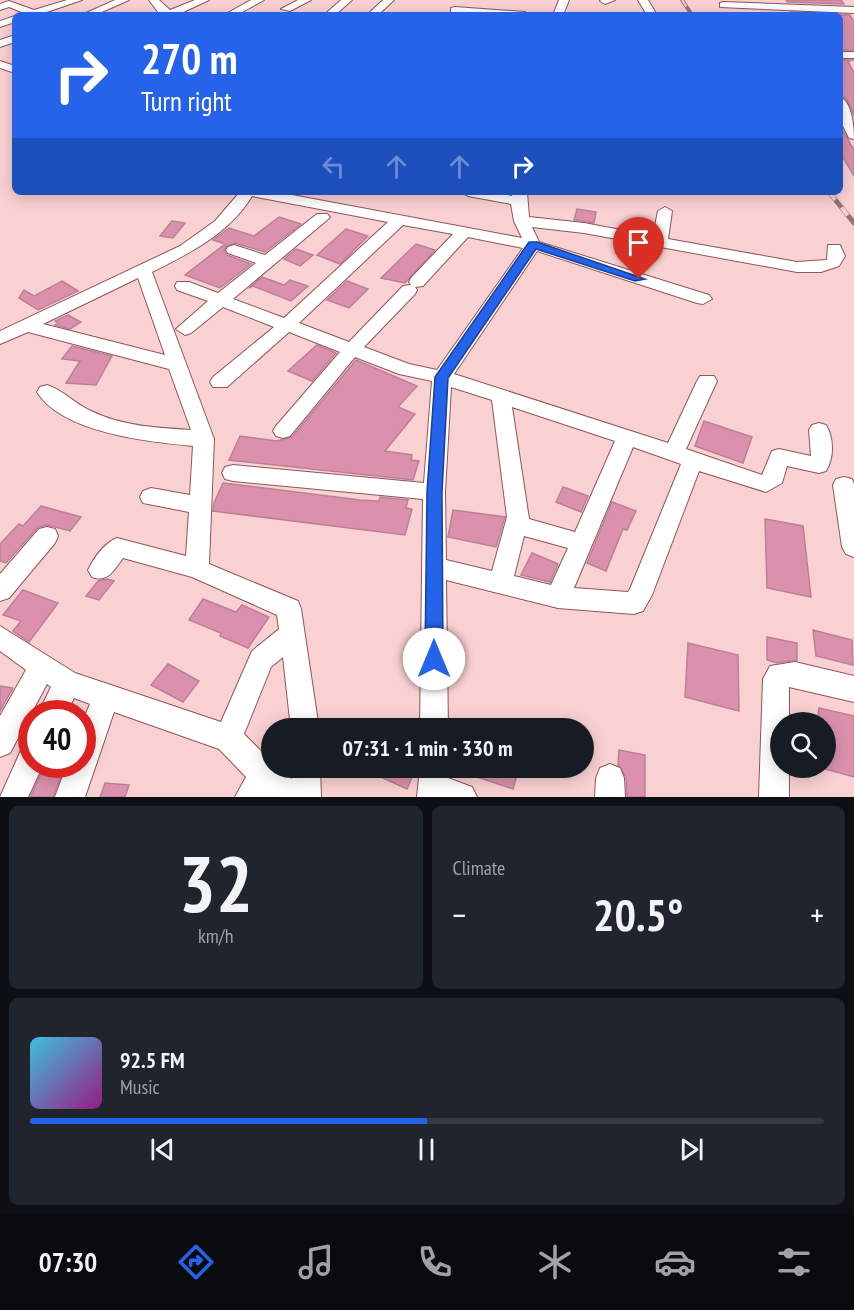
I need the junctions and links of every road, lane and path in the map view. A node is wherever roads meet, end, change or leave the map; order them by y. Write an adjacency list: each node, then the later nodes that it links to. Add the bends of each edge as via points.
1 (77, 0): 17 (street)
2 (124, 0): 18 (street)
3 (154, 0): 19 (street)
4 (204, 0): 20 (street)
5 (259, 0): 21 (street)
6 (306, 0): 15 (street)
7 (347, 0): 22 (street)
8 (389, 0): 23 (street)
9 (843, 0): 25 (street)
10 (724, 6): 12 (street)
11 (0, 7): 16 (street, via 9,4)
12 (765, 7): 14 (street)
13 (456, 8): 24 (street)
14 (811, 8): 25 (street)
15 (286, 9)
16 (26, 12)
17 (37, 12)
18 (94, 12)
19 (168, 12)
20 (176, 12)
21 (235, 12)
22 (332, 12)
23 (375, 12)
24 (487, 12)
25 (852, 13)
26 (843, 97): 27 (street)
27 (849, 116): 28 (street)
28 (854, 135)
29 (245, 195): 43 (street, via 212,232)
30 (269, 195): 35 (street)
31 (499, 195): 32 (street)
32 (519, 197): 36 (street)
33 (665, 211): 38 (street)
34 (322, 217): 42 (street)
35 (399, 220): 37 (street); 48 (street)
36 (522, 221): 38 (street); 39 (street)
37 (465, 231): 39 (street); 51 (street)
38 (660, 242): 40 (street, via 797,267 833,263 837,256)
39 (533, 245): 45 (street); 53 (street)
40 (834, 248)
41 (234, 250): 42 (street)
42 (269, 262): 46 (street)
43 (143, 269): 47 (street); 52 (street)
44 (183, 286): 46 (street)
45 (703, 299)
46 (221, 300): 48 (street); 49 (street)
47 (27, 326): 50 (street); 52 (street)
48 (286, 326): 51 (street); 55 (street)
49 (185, 329)
50 (0, 338)
51 (351, 350): 53 (street, via 406,370); 59 (street)
52 (178, 365): 61 (street)
53 (442, 377): 57 (street); 65 (street)
54 (707, 381): 62 (street)
55 (220, 382)
56 (47, 392): 61 (street, via 76,414 100,424 127,432)
57 (501, 397): 60 (street); 68 (street)
58 (819, 430): 62 (street, via 819,465 779,457 774,477 766,484)
59 (283, 431)
60 (627, 438): 62 (street); 70 (street)
61 (204, 439): 67 (street)
62 (683, 456): 77 (street, via 640,595 634,603)
63 (233, 473): 65 (street)
64 (844, 485): 71 (street)
65 (434, 492): 72 (street)
66 (151, 497): 67 (street)
67 (201, 506): 73 (street)
68 (516, 524): 70 (street); 75 (street)
69 (47, 536): 76 (street)
70 (581, 543): 77 (street)
71 (854, 547)
72 (434, 567): 75 (street); 86 (street)
73 (197, 569): 74 (street, via 117,548); 78 (street, via 289,609)
74 (100, 570)
75 (500, 583): 77 (street)
76 (0, 591)
77 (558, 597)
78 (293, 633): 85 (street); 88 (street, via 261,659)
79 (0, 637): 80 (street)
80 (42, 667): 81 (street); 89 (street)
81 (67, 683): 83 (street); 84 (street)
82 (854, 689): 100 (street, via 795,674 779,675 776,679)
83 (106, 697): 87 (street); 88 (street)
84 (59, 700)
85 (304, 718)
86 (434, 718)
87 (96, 724)
88 (228, 738): 94 (street)
89 (0, 743)
90 (22, 778): 95 (street)
91 (77, 778): 96 (street)
92 (306, 778): 98 (street)
93 (433, 784): 99 (street)
94 (257, 786): 97 (street)
95 (13, 797)
96 (70, 797)
97 (290, 797)
98 (306, 797)
99 (462, 797)
100 (774, 797)

